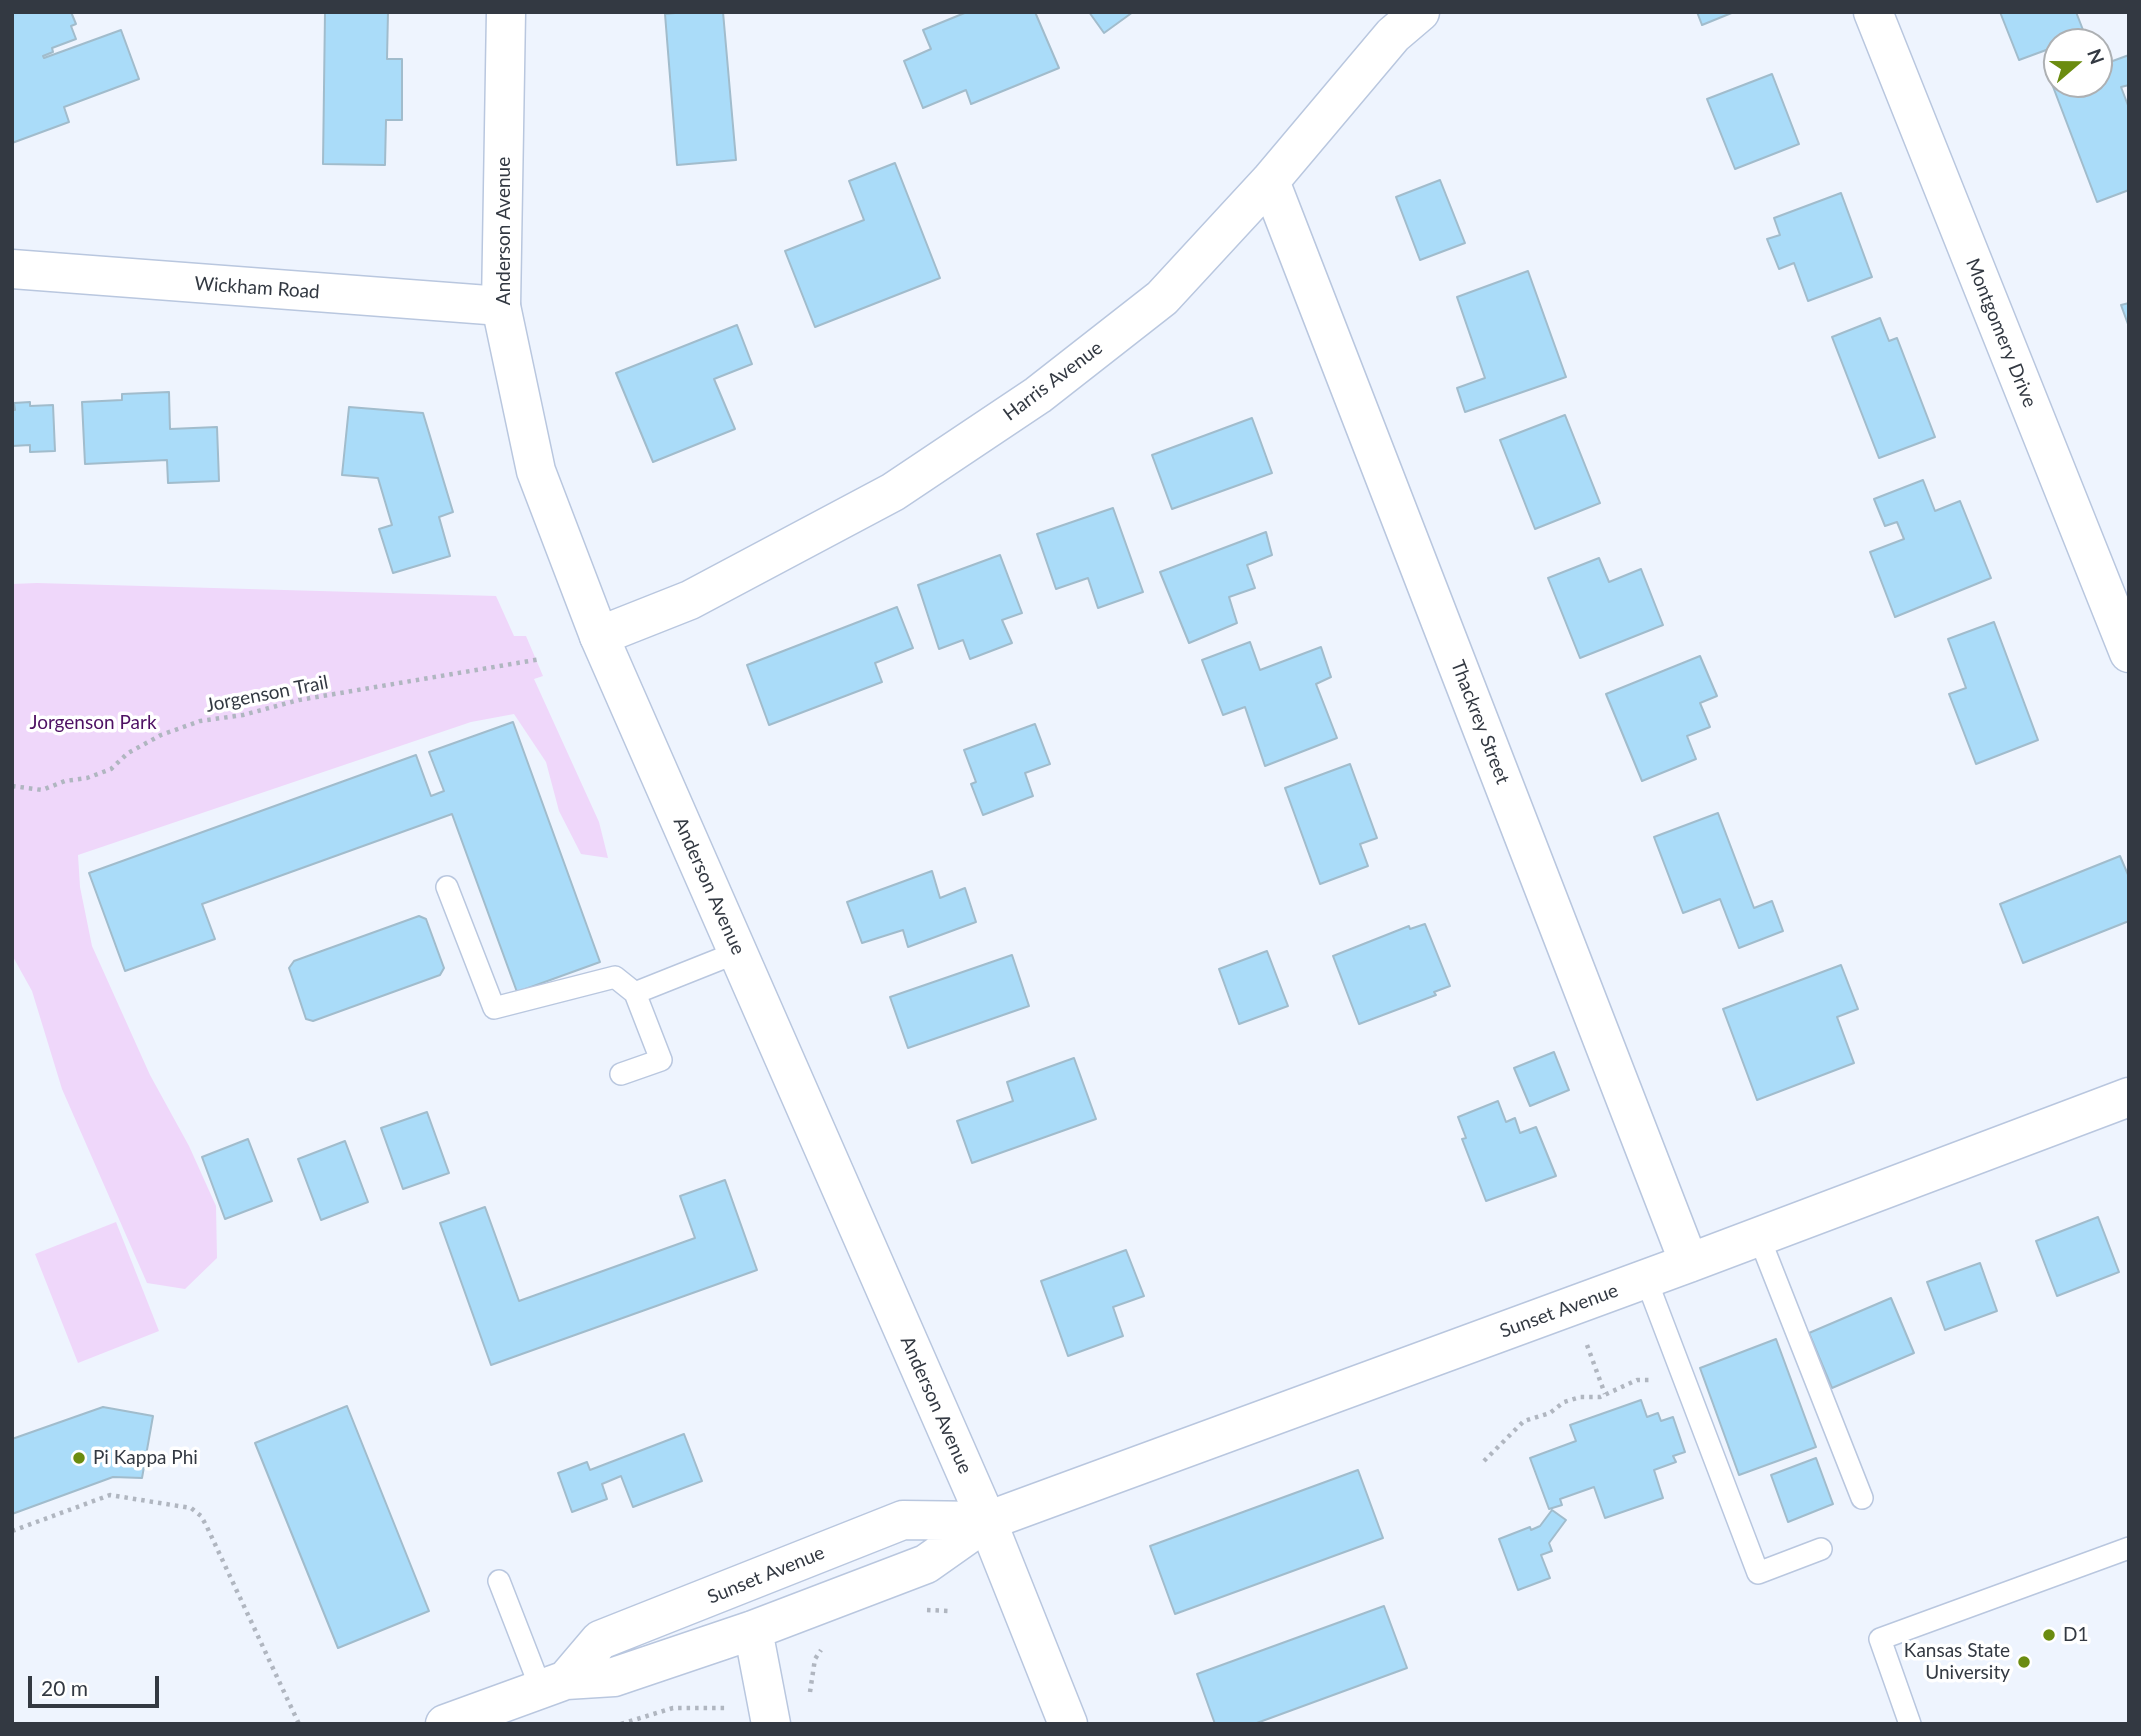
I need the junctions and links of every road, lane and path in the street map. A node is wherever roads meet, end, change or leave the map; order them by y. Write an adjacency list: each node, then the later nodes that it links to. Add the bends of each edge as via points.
1 (506, 12): 6 (street, Anderson Avenue)
2 (1420, 12): 4 (street, Harris Avenue, via 1394,35)
3 (1873, 12): 8 (street, Montgomery Drive)
4 (1270, 180): 7 (street, Harris Avenue, via 1162,299 1027,402 893,492 690,600); 17 (street, Thackrey Street)
5 (12, 270): 6 (street, Wickham Road)
6 (501, 306): 7 (street, Anderson Avenue, via 536,471)
7 (599, 636): 12 (street, Anderson Avenue)
8 (2129, 653)
9 (541, 659): 10 (path, Jorgenson Trail, via 200,721 161,735 111,769 86,778 42,790)
10 (12, 786)
11 (447, 887): 13 (lane, via 494,1008 615,977)
12 (738, 952): 13 (lane); 24 (street, Anderson Avenue)
13 (635, 993): 14 (lane, via 661,1059)
14 (621, 1074)
15 (2129, 1097): 16 (street, Sunset Avenue)
16 (1759, 1237): 17 (street, Sunset Avenue); 23 (lane)
17 (1689, 1264): 18 (street, Sunset Avenue)
18 (1646, 1279): 21 (lane); 24 (street, Sunset Avenue)
19 (1584, 1338): 20 (path)
20 (1605, 1394): 21 (path, via 1637,1380 1651,1380 1671,1412); 22 (path, via 1564,1402 1550,1413 1524,1421)
21 (1694, 1404): 27 (lane, via 1758,1573)
22 (1484, 1461)
23 (1862, 1498)
24 (987, 1521): 29 (street, Sunset Avenue, via 926,1564); 30 (street, Sunset Avenue, via 903,1520 600,1640); 34 (street, Anderson Avenue)
25 (12, 1531): 31 (path, via 110,1495 191,1508 201,1516)
26 (2129, 1548): 35 (lane, via 1880,1639)
27 (1821, 1549)
28 (499, 1581): 30 (lane)
29 (753, 1630): 30 (street, Sunset Avenue, via 614,1677); 33 (street)
30 (554, 1685): 32 (street, Sunset Avenue)
31 (299, 1724)
32 (445, 1724)
33 (771, 1724)
34 (1068, 1724)
35 (1910, 1724)

